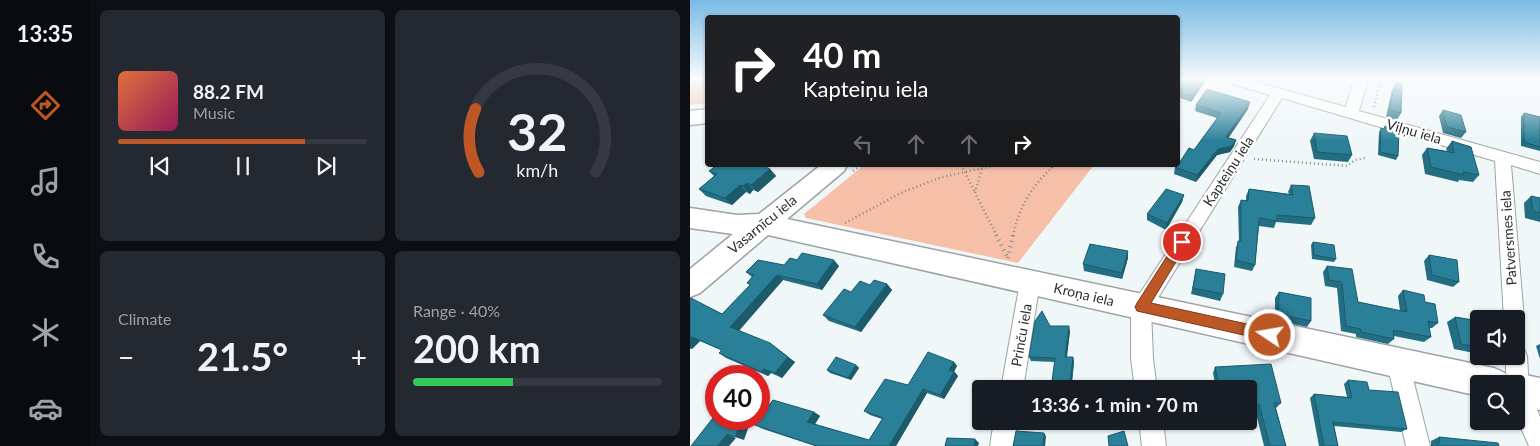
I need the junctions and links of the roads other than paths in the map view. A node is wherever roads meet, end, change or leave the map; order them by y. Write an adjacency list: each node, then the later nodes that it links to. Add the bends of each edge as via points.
1 (1274, 100): 14 (street, Kapteiņu iela)
2 (1303, 100): 4 (street, Viļņu iela)
3 (1354, 100): 4 (street)
4 (1350, 113): 7 (street, Viļņu iela)
5 (705, 116): 6 (street)
6 (690, 118)
7 (1503, 157): 9 (street, Viļņu iela); 15 (street, Patversmes iela)
8 (833, 167): 11 (street, Vasarnīcu iela)
9 (1540, 168)
10 (690, 218): 11 (street, Kroņa iela, via 737,225)
11 (762, 224): 12 (street, Kroņa iela); 13 (street, Vasarnīcu iela)
12 (1022, 274): 14 (street, Kroņa iela); 18 (street, Prinču iela)
13 (690, 285)
14 (1141, 307): 16 (street, Kroņa iela); 19 (street)
15 (1513, 310)
16 (1398, 363): 17 (street, Kroņa iela); 26 (street)
17 (1470, 379)
18 (1013, 380)
19 (1145, 380)
20 (1525, 410): 23 (street)
21 (1005, 430): 24 (street)
22 (1152, 430): 25 (street)
23 (1540, 444)
24 (1002, 446)
25 (1154, 446)
26 (1418, 446)

